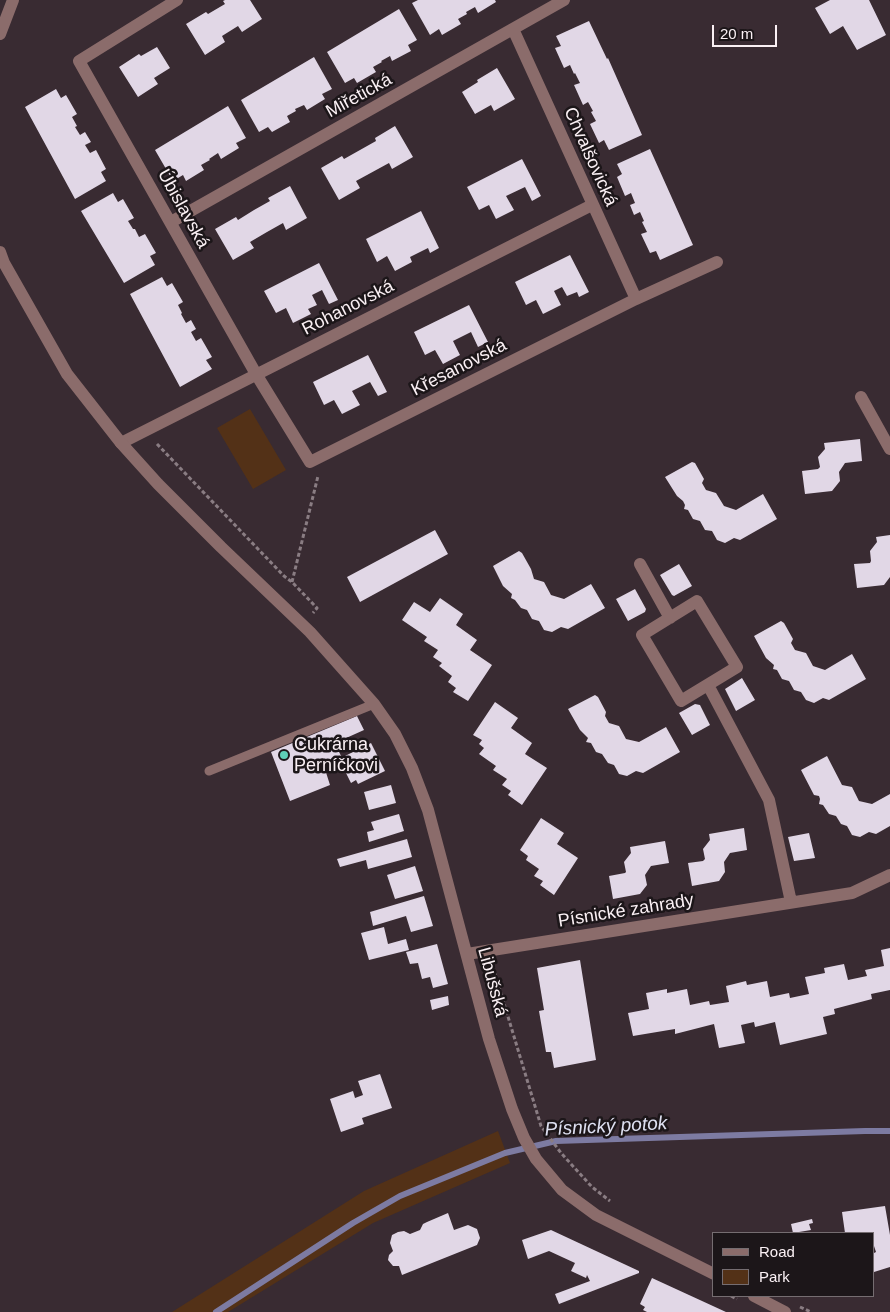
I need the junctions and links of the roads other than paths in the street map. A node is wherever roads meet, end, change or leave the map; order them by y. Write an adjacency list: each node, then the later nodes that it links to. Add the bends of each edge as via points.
1 (13, 0): 5 (street)
2 (177, 0): 7 (street, Úbislavská, via 79,61)
3 (564, 0): 4 (street, Miřetická)
4 (513, 29): 6 (street, Chvalšovická); 7 (street, Miřetická)
5 (0, 34)
6 (592, 205): 10 (street, Chvalšovická); 11 (street, Rohanovská)
7 (171, 222): 11 (street, Úbislavská)
8 (0, 252): 13 (street, Libušská, via 67,374)
9 (716, 262): 10 (street, Křesanovská)
10 (636, 299): 11 (street, Křesanovská, via 310,462)
11 (256, 374): 13 (street, Rohanovská)
12 (861, 397): 14 (street)
13 (120, 443): 18 (street, Libušská, via 310,632)
14 (890, 449)
15 (640, 564): 16 (street)
16 (670, 618): 17 (street, via 642,635 682,701); 17 (street, via 697,601 737,667)
17 (708, 685): 21 (street, via 769,800)
18 (374, 704): 19 (lane); 22 (street, Libušská, via 395,734 428,810)
19 (209, 771)
20 (890, 876): 21 (street, Písnické zahrady, via 852,893)
21 (791, 902): 22 (street, Písnické zahrady)
22 (467, 954): 23 (street, Libušská, via 489,1039 512,1109 536,1159 562,1190 596,1215)
23 (712, 1273)
24 (756, 1297): 25 (street)
25 (785, 1312)

